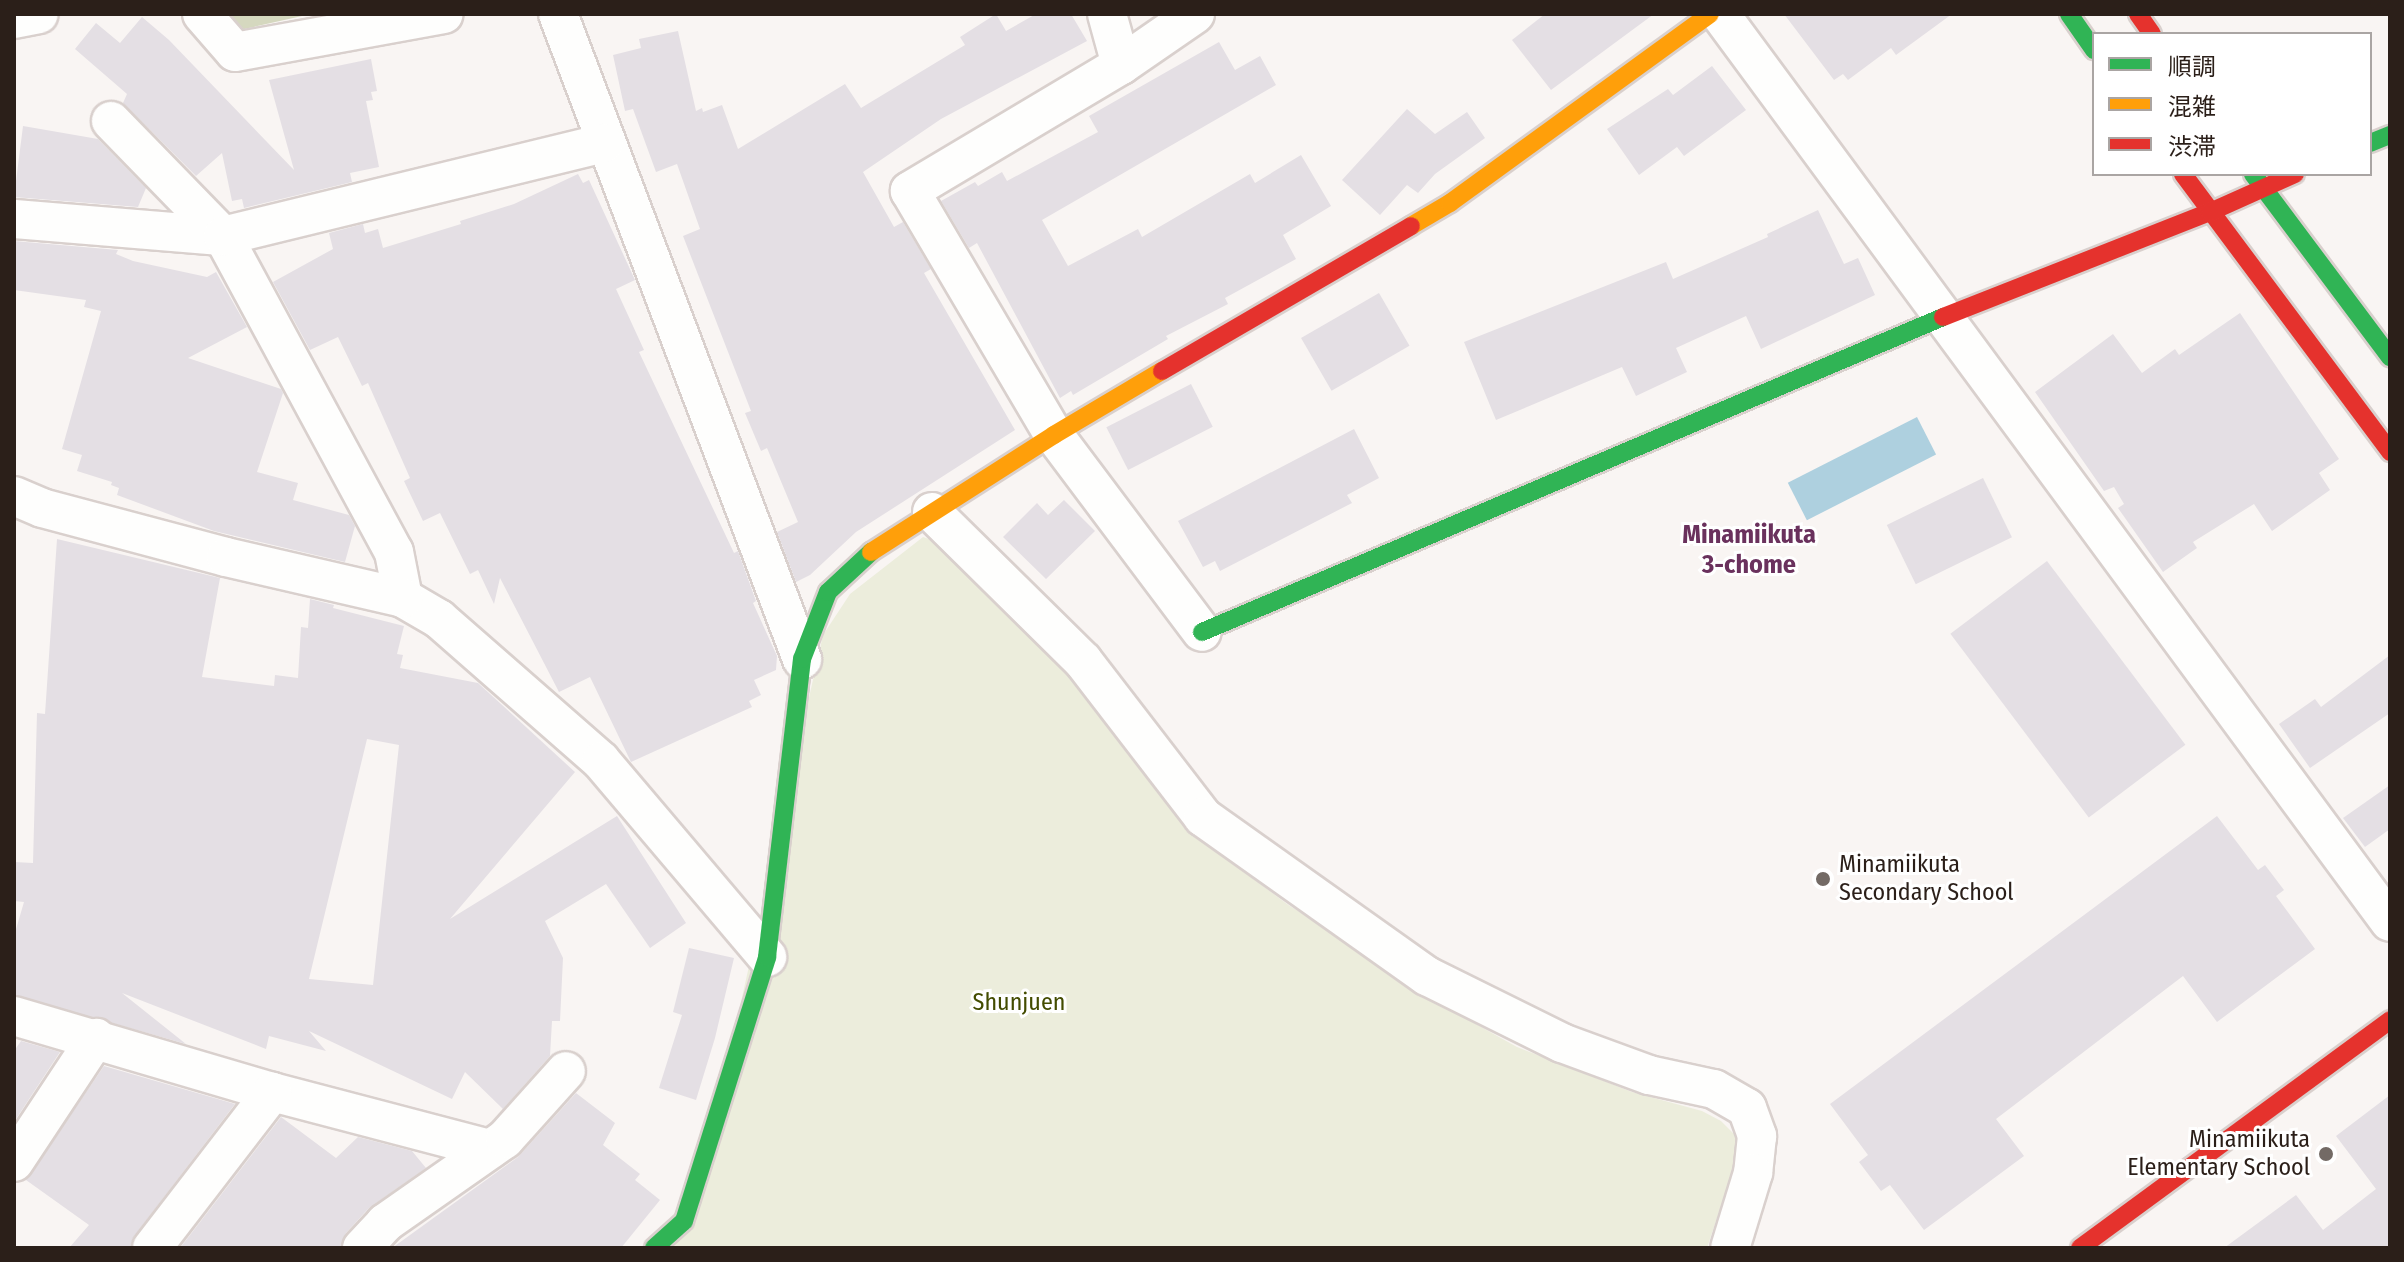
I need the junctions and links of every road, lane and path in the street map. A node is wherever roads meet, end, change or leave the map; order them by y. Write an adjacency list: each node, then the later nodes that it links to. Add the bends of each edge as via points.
1 (39, 14): 11 (street)
2 (202, 14): 3 (street, via 235,52)
3 (444, 14)
4 (558, 14): 16 (street)
5 (1107, 14): 14 (street)
6 (1195, 14): 14 (street)
7 (1710, 14): 25 (street, via 1450,203)
8 (1720, 14): 23 (street)
9 (2069, 14): 13 (street)
10 (2138, 14): 12 (street)
11 (14, 19)
12 (2151, 32)
13 (2092, 47)
14 (1121, 65): 25 (street, via 910,191)
15 (111, 121): 22 (street)
16 (604, 143): 22 (street); 31 (street)
17 (2184, 176): 20 (street)
18 (2284, 176): 19 (street)
19 (2258, 181): 20 (street); 24 (street)
20 (2210, 212): 23 (street); 26 (street)
21 (14, 219): 22 (street)
22 (223, 236): 29 (street, via 394,552)
23 (1945, 316): 30 (street); 32 (street)
24 (2390, 357)
25 (1054, 435): 28 (street); 30 (street)
26 (2390, 452)
27 (14, 496): 29 (street, via 211,553)
28 (932, 512): 31 (street, via 870,553 828,592); 44 (street, via 1083,661 1203,817 1427,976 1562,1043 1649,1075 1714,1089 1747,1108 1757,1136 1753,1173)
29 (403, 598): 33 (street, via 439,619 601,761)
30 (1202, 632)
31 (802, 659): 33 (street)
32 (2390, 922)
33 (767, 957): 43 (street, via 684,1221)
34 (14, 1016): 36 (street)
35 (2390, 1020): 45 (street)
36 (96, 1038): 38 (street); 40 (street)
37 (566, 1071): 39 (street)
38 (272, 1092): 39 (street); 41 (street)
39 (490, 1149): 42 (street, via 385,1223)
40 (14, 1162)
41 (152, 1248)
42 (362, 1248)
43 (654, 1248)
44 (1730, 1248)
45 (2080, 1248)

